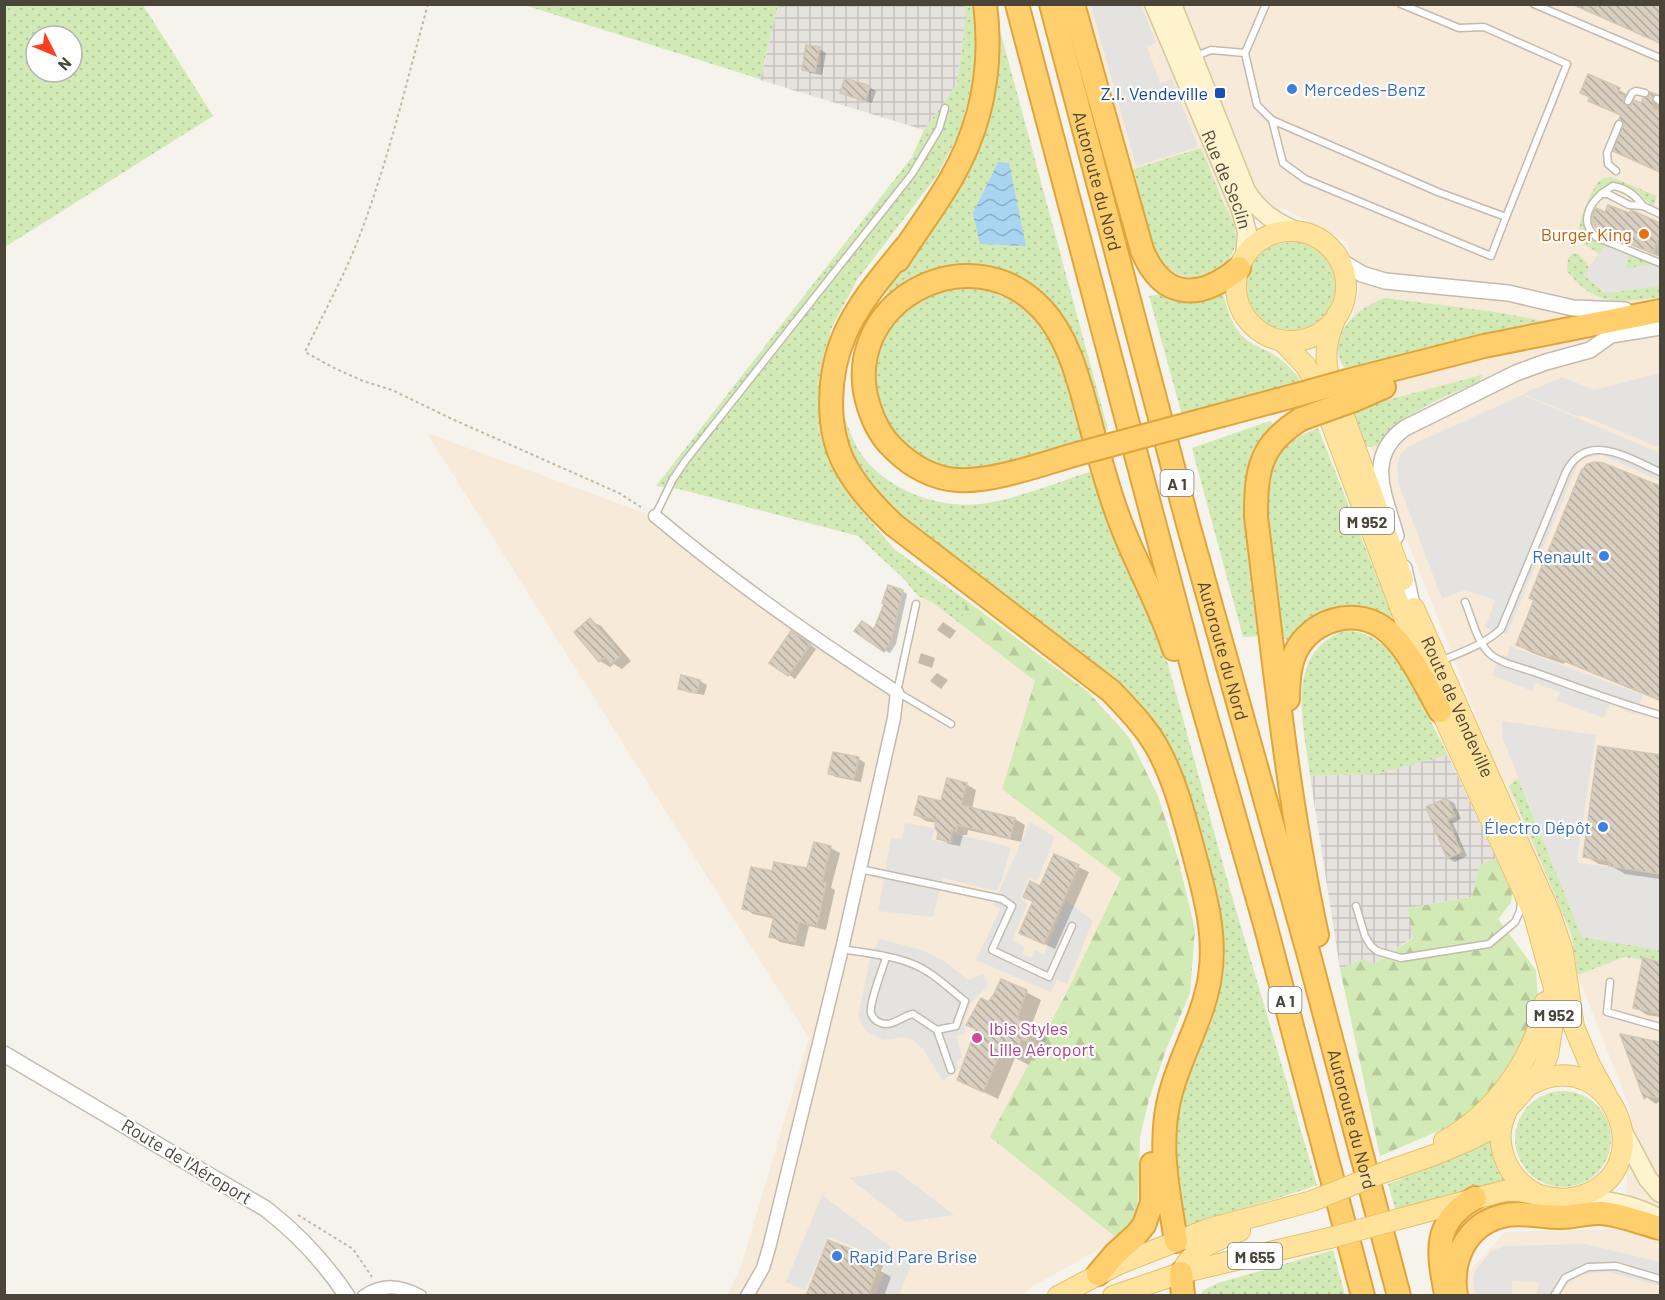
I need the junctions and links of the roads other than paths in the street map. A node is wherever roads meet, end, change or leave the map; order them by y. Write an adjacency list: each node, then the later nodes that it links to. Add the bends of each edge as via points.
1 (984, 4): 24 (highway, via 987,62 976,121 951,178)
2 (1017, 4): 43 (highway, Autoroute du Nord / A 1)
3 (1051, 4): 56 (highway, Autoroute du Nord / A 1, via 1188,524)
4 (1073, 4): 26 (highway, via 1148,265 1168,284 1189,291 1222,281)
5 (1154, 4): 26 (main road, Rue de Seclin, via 1241,210 1247,232)
6 (1172, 4): 11 (main road, Rue de Seclin)
7 (1266, 4): 10 (lane)
8 (1401, 4): 22 (lane, via 1459,28 1484,27 1567,64)
9 (1534, 4): 12 (lane)
10 (1245, 53): 11 (lane, via 1211,50); 16 (lane, via 1257,105)
11 (1194, 58): 23 (main road, Rue de Seclin, via 1246,191 1268,216)
12 (1660, 58)
13 (1645, 93): 14 (lane, via 1636,91)
14 (1628, 101)
15 (945, 108): 37 (lane, via 939,129 912,174 686,460)
16 (1272, 120): 22 (lane); 22 (lane, via 1283,163 1305,178 1480,252 1491,256)
17 (1618, 124): 18 (lane, via 1607,153 1608,164)
18 (1616, 171)
19 (1601, 194): 20 (lane); 20 (lane, via 1612,186 1621,187); 27 (lane, via 1586,219 1589,231)
20 (1643, 206): 21 (lane)
21 (1659, 212)
22 (1506, 217)
23 (1298, 232): 25 (main road, via 1319,239); 26 (main road, via 1268,237 1255,245)
24 (905, 248): 35 (highway, via 865,318 850,374 853,404 862,429 878,453 918,484 962,494 988,492); 66 (highway, via 869,292 838,352 832,390 838,446 855,482 880,512 1111,691 1146,730 1170,773 1202,883 1212,956 1206,999 1171,1091)
25 (1339, 260): 28 (street, via 1362,274 1385,281 1508,293 1594,310); 29 (main road, via 1346,288)
26 (1242, 262): 32 (main road, via 1237,294 1244,315 1260,332)
27 (1660, 262)
28 (1660, 310): 33 (highway, via 1484,346)
29 (1337, 315): 32 (main road, via 1323,331 1310,338); 38 (main road, Route de Vendeville / M 952, via 1326,349 1328,372)
30 (1660, 327): 31 (street)
31 (1611, 335): 33 (highway, via 1478,362 1384,387); 38 (street, via 1590,350 1546,362 1480,389 1405,428 1390,440 1382,457 1380,475)
32 (1281, 340): 45 (main road, Route de Vendeville / M 952, via 1316,383)
33 (1351, 391): 34 (highway, bridge)
34 (1299, 407): 35 (highway, bridge, via 1223,420); 48 (highway, via 1289,427 1270,445 1256,485 1256,517)
35 (1079, 459): 43 (highway, via 965,480 938,476 910,463 884,438 866,397 866,358 876,328 893,307 918,289 959,275 999,280 1022,292 1043,310 1059,332 1072,362 1117,514 1164,621 1182,678)
36 (1660, 472): 41 (lane, via 1602,449 1576,457 1566,472 1501,629)
37 (655, 516): 44 (street, via 775,610)
38 (1411, 600): 42 (main road, Route de Vendeville / M 952)
39 (1465, 602): 41 (lane)
40 (916, 604): 44 (lane)
41 (1481, 642): 42 (lane); 46 (lane, via 1500,660)
42 (1437, 663): 63 (main road, Route de Vendeville / M 952, via 1551,913 1563,952 1574,1027)
43 (1198, 689): 85 (highway, Autoroute du Nord / A 1)
44 (897, 692): 47 (lane); 49 (street)
45 (1440, 711): 48 (highway, via 1400,645 1383,628 1368,620 1338,618 1311,633 1296,653 1288,685 1291,736); 50 (main road, Route de Vendeville / M 952)
46 (1660, 715)
47 (951, 724)
48 (1285, 753): 56 (highway, via 1318,938)
49 (860, 869): 52 (lane, via 1002,899 1012,906 992,950 1049,977); 54 (street)
50 (1522, 886): 51 (lane, via 1515,922 1489,944 1401,958 1371,946); 53 (main road, Route de Vendeville / M 952)
51 (1356, 906)
52 (1072, 926)
53 (1541, 936): 62 (main road, M 952, via 1554,988 1553,1023 1547,1060); 67 (main road, via 1545,1002 1534,1040 1520,1067 1469,1124)
54 (842, 949): 55 (lane); 82 (street, via 769,1248 763,1269)
55 (886, 957): 59 (lane, via 872,1003 875,1020 895,1023 913,1014); 59 (lane, via 927,971 964,1001 956,1026)
56 (1310, 958): 86 (highway, Autoroute du Nord / A 1)
57 (1610, 982): 58 (lane, via 1607,1012)
58 (1660, 1027)
59 (937, 1030): 61 (lane)
60 (4, 1054): 79 (street, Route de l'Aéroport, via 266,1209 314,1255)
61 (951, 1070)
62 (1528, 1087): 63 (main road, via 1545,1078 1564,1076 1592,1084); 64 (main road)
63 (1607, 1096): 65 (main road, via 1618,1113)
64 (1508, 1108): 67 (main road, M 655, via 1481,1135); 69 (main road, via 1501,1137 1504,1157 1513,1175)
65 (1623, 1132): 68 (main road); 71 (main road, via 1622,1154 1613,1173 1598,1188)
66 (1163, 1139): 75 (highway); 76 (highway, via 1152,1152 1153,1191 1144,1225)
67 (1385, 1172): 72 (main road, M 655, bridge)
68 (1660, 1193)
69 (1537, 1194): 70 (main road, M 655, via 1514,1190); 71 (main road)
70 (1475, 1198): 78 (main road, M 655, bridge); 87 (highway, via 1456,1210 1442,1234 1438,1254)
71 (1568, 1199): 73 (main road, via 1622,1203)
72 (1311, 1201): 75 (main road, M 655); 78 (main road, via 1200,1249 1185,1264)
73 (1660, 1219)
74 (1660, 1228): 88 (highway, via 1603,1213 1563,1217 1530,1214 1490,1220 1463,1245 1454,1272)
75 (1176, 1241): 76 (main road, M 655); 78 (main road)
76 (1098, 1274): 83 (main road, M 655)
77 (1660, 1279): 89 (lane, via 1616,1266 1588,1267 1565,1278)
78 (1182, 1285): 84 (main road, M 655)
79 (346, 1296)
80 (364, 1296): 81 (street, via 393,1286)
81 (420, 1296)
82 (747, 1296)
83 (1058, 1296)
84 (1113, 1296)
85 (1363, 1296)
86 (1399, 1296)
87 (1446, 1296)
88 (1456, 1296)
89 (1554, 1296)

